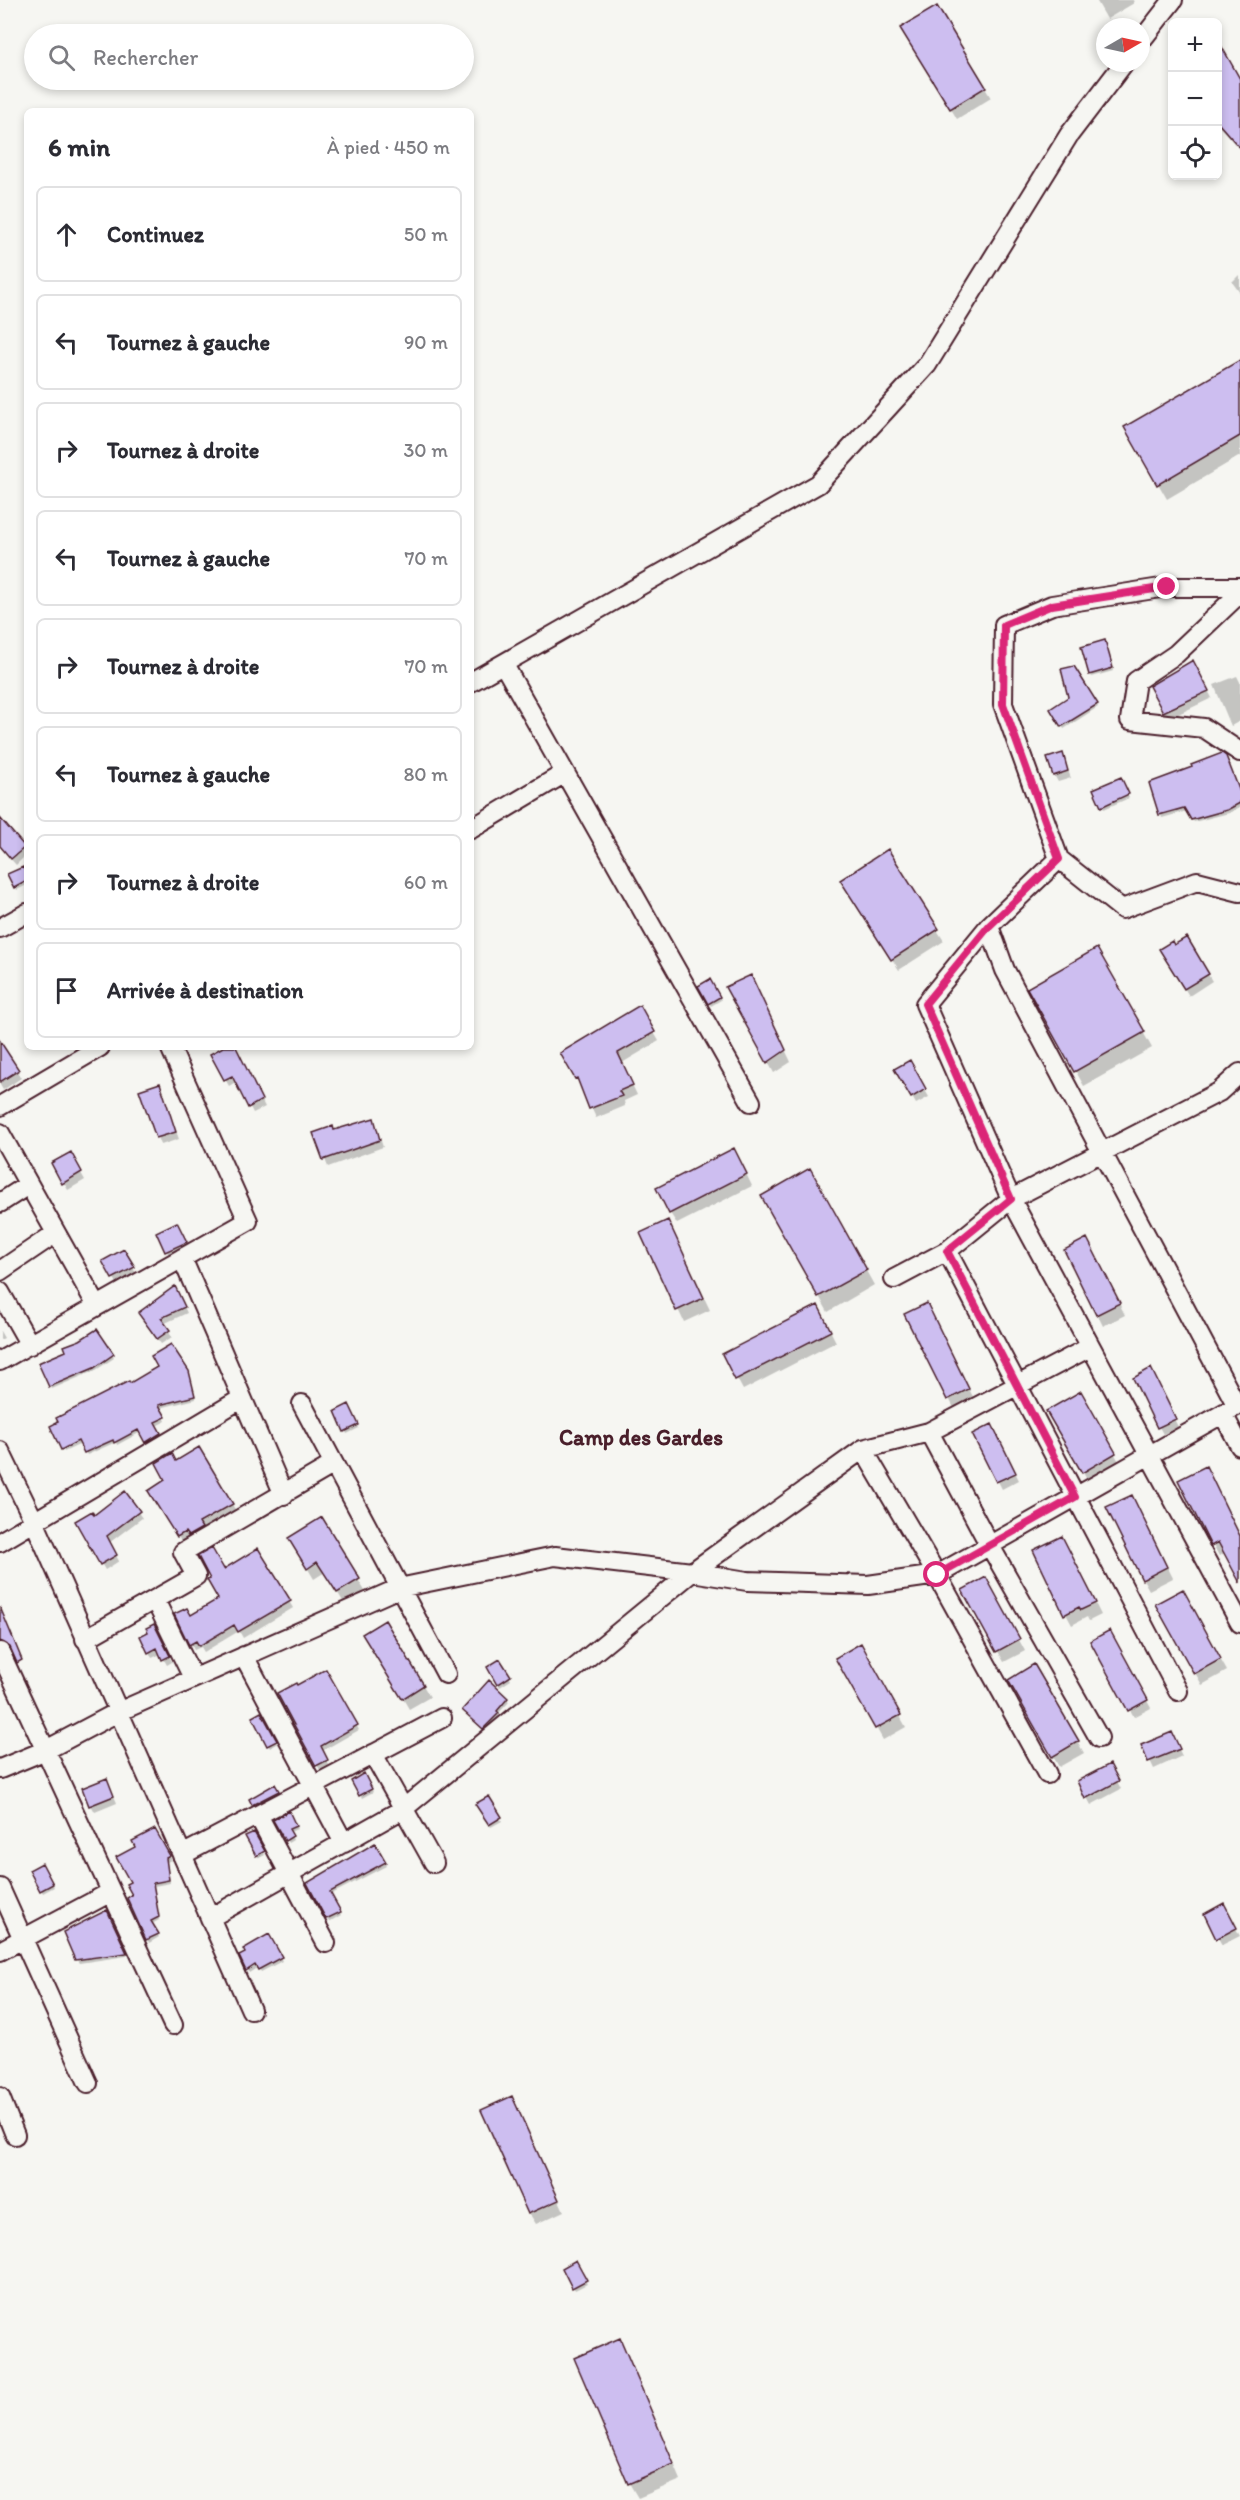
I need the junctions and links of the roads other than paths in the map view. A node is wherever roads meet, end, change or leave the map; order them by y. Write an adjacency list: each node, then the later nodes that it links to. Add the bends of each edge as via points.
1 (1173, 0): 2 (street)
2 (1150, 29)
3 (1117, 72): 6 (street, via 1069,135 927,365 818,484)
4 (1240, 587): 11 (street, via 1167,587 1052,605 1004,625 1003,704)
5 (1240, 593): 8 (street, via 1176,654 1136,681 1130,720 1204,728)
6 (504, 665): 7 (street); 9 (street)
7 (474, 680)
8 (1240, 752)
9 (565, 773): 10 (street); 19 (street)
10 (474, 827)
11 (1059, 859): 12 (street, via 1122,909 1197,881); 14 (street)
12 (1240, 892)
13 (24, 916): 15 (street)
14 (989, 926): 22 (street, via 1005,970); 24 (street, via 925,1004)
15 (0, 928)
16 (95, 1050): 20 (street)
17 (171, 1050): 28 (street, via 248,1221)
18 (1240, 1073): 22 (street, via 1219,1092)
19 (751, 1102)
20 (0, 1106)
21 (0, 1133): 23 (street)
22 (1103, 1154): 24 (street); 39 (street)
23 (28, 1185): 25 (street); 26 (street)
24 (1011, 1199): 27 (street); 34 (street)
25 (0, 1203)
26 (56, 1233): 29 (street); 32 (street)
27 (947, 1251): 30 (street); 36 (street)
28 (182, 1258): 32 (street); 37 (street)
29 (0, 1271)
30 (894, 1279)
31 (0, 1292): 33 (street)
32 (97, 1306): 33 (street)
33 (30, 1345): 35 (street)
34 (1090, 1347): 36 (street); 44 (street)
35 (0, 1361)
36 (1017, 1385): 40 (street); 47 (street)
37 (241, 1399): 46 (street); 48 (street)
38 (302, 1404): 45 (street)
39 (1233, 1408): 41 (street); 44 (street)
40 (928, 1431): 42 (street); 50 (street)
41 (1240, 1446)
42 (863, 1449): 51 (street); 52 (street)
43 (0, 1451): 48 (street)
44 (1149, 1455): 47 (street); 55 (street)
45 (334, 1464): 46 (street); 53 (street)
46 (284, 1494): 54 (street, via 183,1552 196,1576)
47 (1075, 1497): 50 (street); 61 (street)
48 (34, 1521): 49 (street); 56 (street)
49 (0, 1542)
50 (990, 1546): 52 (street); 64 (street)
51 (692, 1572): 52 (street, via 747,1581 868,1585); 53 (street, via 555,1556); 70 (street)
52 (937, 1575): 68 (street)
53 (399, 1588): 58 (street); 59 (street)
54 (155, 1600): 56 (street); 60 (street)
55 (1240, 1623)
56 (85, 1639): 62 (street)
57 (0, 1652): 65 (street)
58 (244, 1656): 60 (street); 69 (street)
59 (446, 1674)
60 (192, 1678): 62 (street)
61 (1178, 1691)
62 (118, 1712): 65 (street); 73 (street)
63 (442, 1718): 66 (street)
64 (1099, 1738)
65 (46, 1750): 67 (street); 77 (street)
66 (373, 1754): 69 (street); 70 (street)
67 (0, 1769)
68 (1047, 1774)
69 (314, 1786): 71 (street); 72 (street)
70 (404, 1809): 72 (street); 74 (street)
71 (258, 1815): 73 (street); 75 (street)
72 (344, 1843): 75 (street)
73 (182, 1855): 78 (street)
74 (434, 1863)
75 (289, 1874): 78 (street); 80 (street)
76 (0, 1888): 79 (street)
77 (111, 1892): 79 (street); 83 (street)
78 (210, 1918): 82 (street)
79 (24, 1939): 81 (street); 84 (street)
80 (326, 1943)
81 (0, 1951)
82 (251, 2010)
83 (173, 2025)
84 (88, 2084)
85 (0, 2097): 86 (street)
86 (15, 2135)

